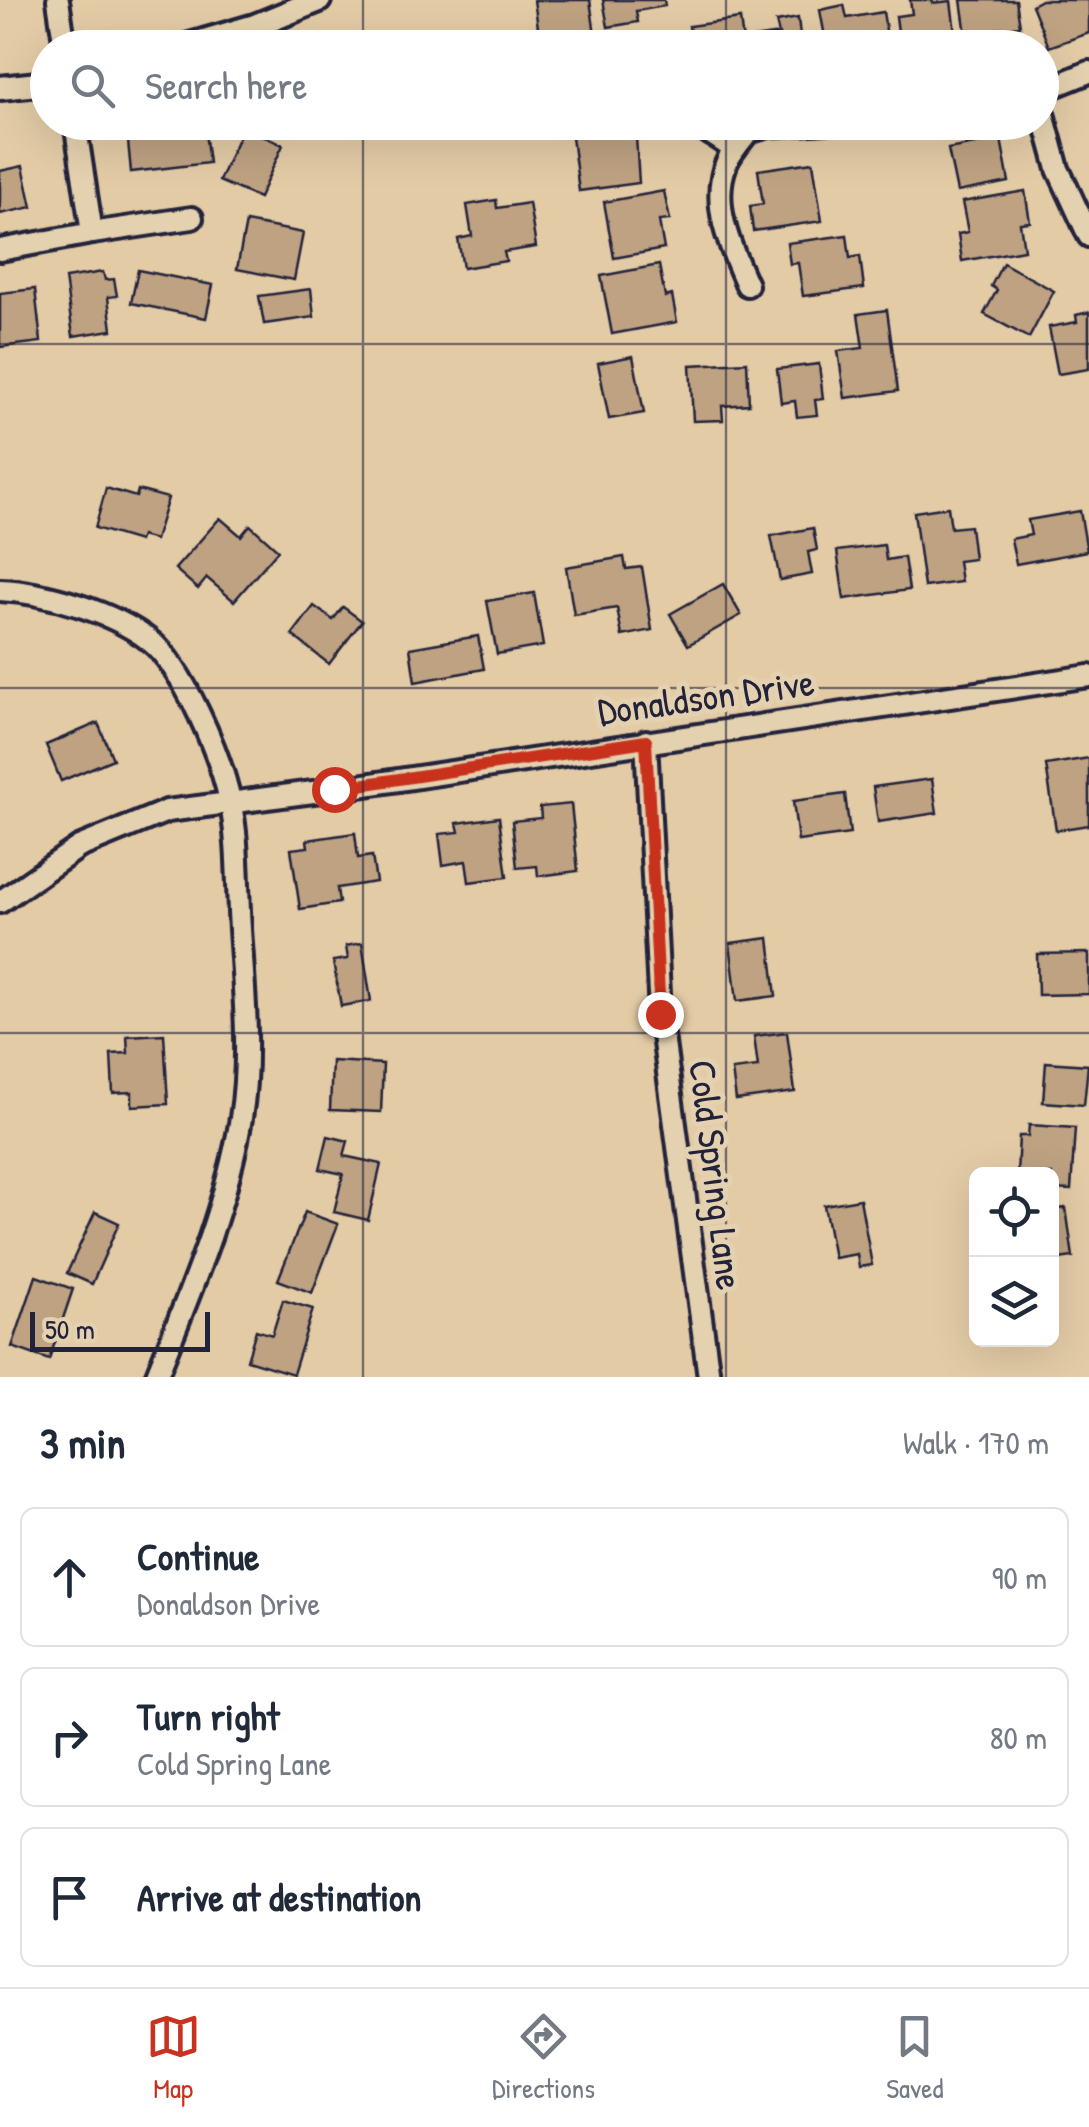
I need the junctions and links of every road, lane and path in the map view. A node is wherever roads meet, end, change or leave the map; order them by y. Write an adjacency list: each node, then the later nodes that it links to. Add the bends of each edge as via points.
1 (58, 0): 3 (street)
2 (319, 0): 4 (street)
3 (62, 30)
4 (241, 30)
5 (1089, 72): 6 (street)
6 (1059, 84)
7 (30, 85): 8 (street)
8 (0, 88)
9 (79, 140): 15 (street)
10 (720, 140): 13 (street)
11 (742, 140): 13 (street)
12 (1050, 140): 16 (street)
13 (734, 150): 18 (street, via 725,166 724,219 727,242)
14 (192, 218): 15 (street)
15 (92, 233): 17 (street)
16 (1089, 236)
17 (0, 250)
18 (748, 284)
19 (0, 590): 22 (street, via 28,591 98,613 150,640 181,678)
20 (1089, 676): 21 (street, Donaldson Drive)
21 (646, 741): 22 (street, Donaldson Drive); 25 (street, Cold Spring Lane, via 660,1014)
22 (231, 802): 23 (street, Donaldson Drive, via 167,811 79,847); 24 (street, via 246,1026 242,1116 216,1227)
23 (0, 902)
24 (156, 1377)
25 (709, 1377)

